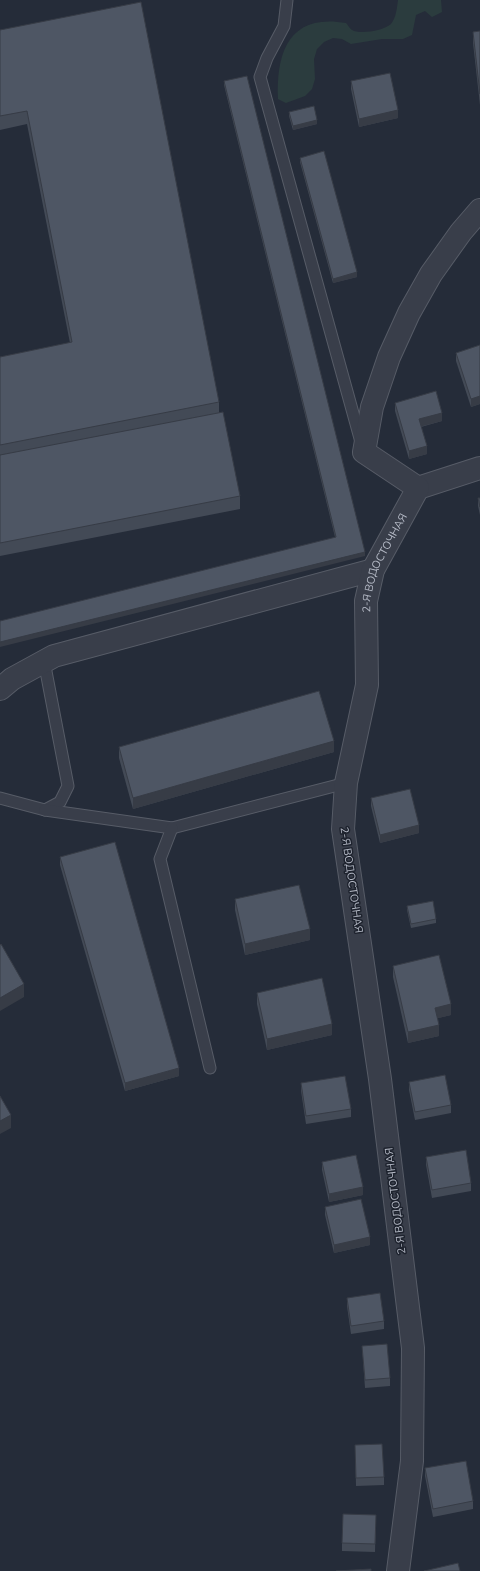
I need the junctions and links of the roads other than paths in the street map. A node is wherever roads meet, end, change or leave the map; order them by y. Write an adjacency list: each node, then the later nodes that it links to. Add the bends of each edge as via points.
1 (287, 0): 3 (lane, via 284,26 260,77)
2 (480, 210): 3 (street, via 431,274 389,356 372,408)
3 (364, 452): 5 (street)
4 (480, 468): 5 (street)
5 (418, 488): 6 (street, 2-Я ВОДОСТОЧНАЯ)
6 (373, 570): 7 (street, via 54,656); 9 (street, 2-Я ВОДОСТОЧНАЯ, via 366,601 367,685)
7 (44, 661): 8 (street); 11 (lane, via 68,786 60,802)
8 (0, 689)
9 (346, 783): 12 (lane); 14 (street, 2-Я ВОДОСТОЧНАЯ, via 343,829 380,1079 413,1348 412,1461)
10 (0, 798): 11 (lane)
11 (46, 810): 12 (lane)
12 (172, 828): 13 (lane, via 160,859)
13 (210, 1068)
14 (398, 1571)

